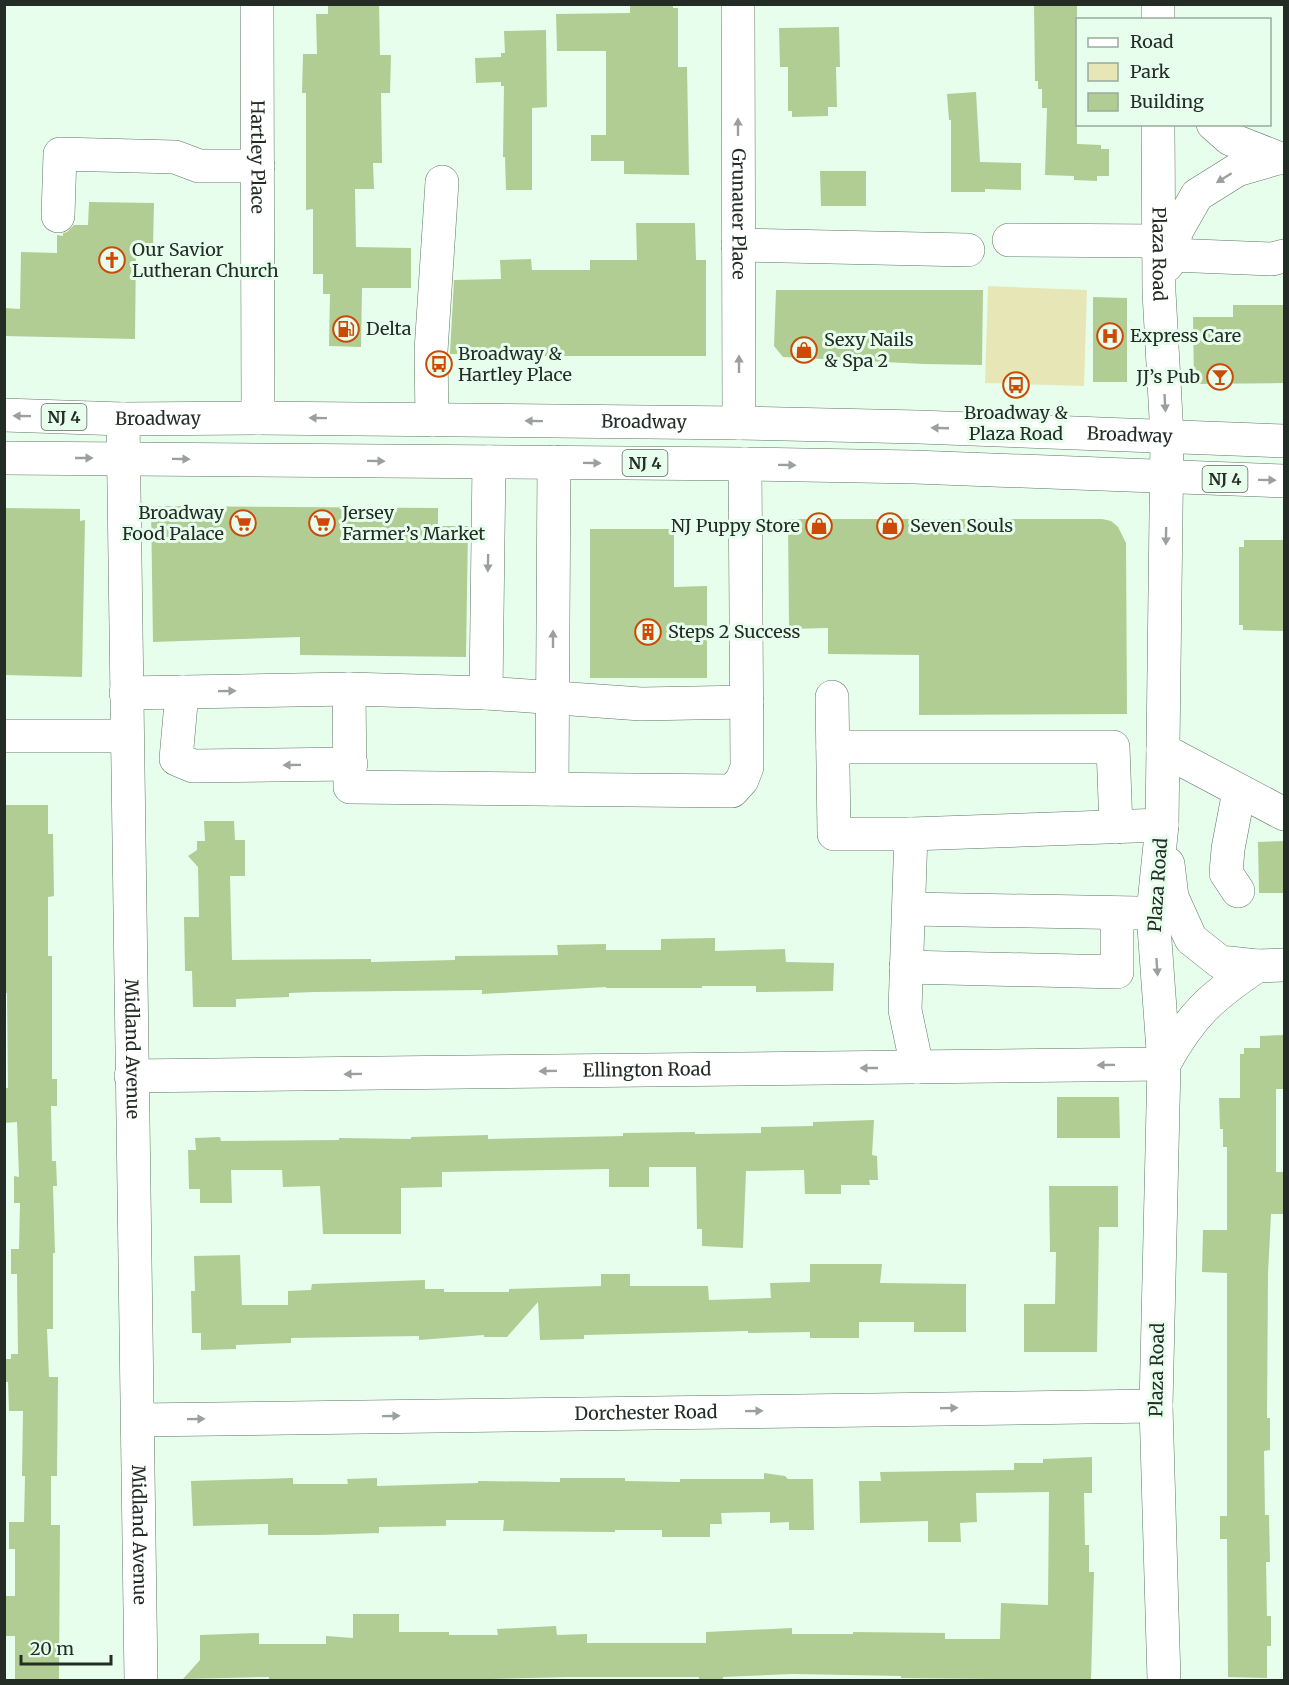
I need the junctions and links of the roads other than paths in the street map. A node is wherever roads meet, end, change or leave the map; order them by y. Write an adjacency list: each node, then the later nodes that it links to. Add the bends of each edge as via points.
1 (257, 4): 6 (street, Hartley Place)
2 (738, 4): 10 (street, Grunauer Place, one-way to 2)
3 (1158, 126): 11 (street, Plaza Road)
4 (1215, 126): 5 (street, via 1230,139)
5 (1281, 158): 11 (street, Plaza Road, one-way to 11, via 1237,170 1197,195)
6 (258, 166): 8 (street, via 199,166 175,157 60,154); 15 (street, Hartley Place)
7 (442, 182): 17 (street, via 431,351)
8 (58, 216)
9 (1009, 240): 11 (street)
10 (738, 244): 12 (street); 18 (street, Grunauer Place, one-way to 10)
11 (1164, 248): 13 (street, via 1272,259); 19 (street, Plaza Road, one-way to 19, via 1159,292)
12 (968, 250)
13 (1284, 256)
14 (4, 415): 16 (street, Broadway / NJ 4, one-way to 14)
15 (258, 418): 16 (street, Broadway / NJ 4); 17 (street, Broadway / NJ 4, one-way to 15)
16 (123, 419): 22 (street, Midland Avenue)
17 (432, 420): 18 (street, Broadway / NJ 4, one-way to 17)
18 (739, 423): 19 (street, Broadway / NJ 4, one-way to 18)
19 (1167, 436): 20 (street, Broadway / NJ 4); 26 (street, Plaza Road)
20 (1284, 441)
21 (4, 458): 22 (street, NJ 4, one-way to 22)
22 (123, 459): 23 (street, NJ 4, one-way to 23); 30 (street, Midland Avenue)
23 (489, 462): 24 (street, NJ 4); 31 (street, one-way to 31)
24 (554, 462): 25 (street, NJ 4, one-way to 25); 33 (street, one-way to 24)
25 (745, 464): 26 (street, NJ 4, one-way to 26); 34 (street)
26 (1166, 478): 27 (street, NJ 4, one-way to 27); 38 (street, Plaza Road, one-way to 38)
27 (1284, 481)
28 (349, 689): 29 (street, one-way to 28); 31 (street); 39 (street)
29 (182, 692): 30 (street); 39 (street, one-way to 29, via 193,766 176,759)
30 (126, 693): 36 (street, Midland Avenue)
31 (486, 693): 33 (street)
32 (832, 697): 37 (street)
33 (552, 698): 34 (street, via 641,704); 40 (street)
34 (747, 702): 40 (street, via 747,767 732,791)
35 (4, 736): 36 (street)
36 (127, 736): 54 (street, Midland Avenue)
37 (833, 747): 44 (street, via 1113,747); 45 (street, via 834,834)
38 (1163, 750): 41 (street); 43 (street, Plaza Road)
39 (351, 764): 40 (street, via 350,787)
40 (552, 789)
41 (1239, 790): 42 (street); 46 (street, via 1226,873)
42 (1284, 814)
43 (1162, 825): 44 (street); 49 (street, Plaza Road); 50 (street, via 1172,897 1191,939 1220,962)
44 (1116, 826): 45 (street)
45 (911, 834): 47 (street)
46 (1238, 891)
47 (909, 909): 48 (street); 51 (street)
48 (1117, 913): 49 (street); 51 (street, via 1117,972)
49 (1153, 914): 52 (street, Plaza Road, one-way to 52)
50 (1271, 966): 52 (street, via 1226,987 1200,1010 1179,1036)
51 (906, 967): 53 (street, via 905,1010)
52 (1164, 1064): 53 (street, Ellington Road, one-way to 53); 55 (street, Plaza Road)
53 (917, 1067): 54 (street, Ellington Road, one-way to 54)
54 (131, 1076): 56 (street, Midland Avenue)
55 (1156, 1406): 56 (street, Dorchester Road, one-way to 55); 58 (street, Plaza Road)
56 (138, 1420): 57 (street, Midland Avenue)
57 (141, 1680)
58 (1164, 1680)

